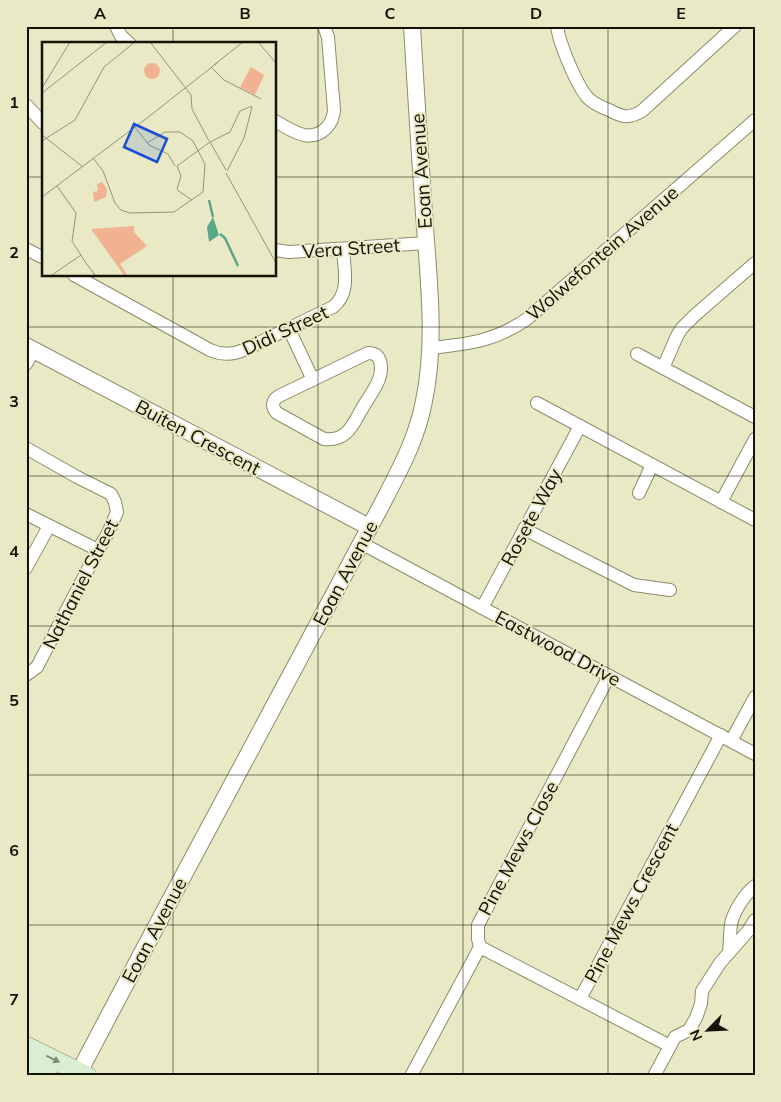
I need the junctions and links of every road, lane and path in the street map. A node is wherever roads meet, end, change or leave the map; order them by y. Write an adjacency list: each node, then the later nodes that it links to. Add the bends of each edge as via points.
1 (116, 26): 6 (street)
2 (324, 26): 10 (street, via 328,37 334,110 331,122 324,131 307,136)
3 (412, 26): 11 (street, Eoan Avenue)
4 (557, 26): 5 (street, via 560,42 581,89 594,103 624,117 642,111)
5 (735, 26)
6 (128, 42)
7 (26, 105): 9 (street)
8 (755, 120): 19 (street, Wolwefontein Avenue, via 516,326 479,342)
9 (42, 122)
10 (276, 122)
11 (426, 243): 13 (street, Vera Street); 19 (street, Eoan Avenue)
12 (26, 249): 15 (street)
13 (343, 249): 14 (street, Vera Street); 18 (street, Didi Street, via 345,284 340,301 333,308)
14 (276, 250)
15 (42, 257)
16 (755, 263): 22 (street, via 682,328)
17 (76, 276): 18 (street, Didi Street, via 221,354 238,352)
18 (288, 329): 23 (street)
19 (431, 348): 35 (street, Eoan Avenue, via 416,434)
20 (29, 353): 35 (street, Buiten Crescent)
21 (637, 354): 22 (street)
22 (663, 368): 25 (street)
23 (312, 380): 23 (street, via 368,353 377,356 380,364 379,380 349,430 335,439 324,439 276,413 273,408 276,398)
24 (537, 403): 26 (street)
25 (755, 417)
26 (580, 426): 29 (street); 36 (street, Rosete Way)
27 (755, 439): 31 (street)
28 (26, 448): 38 (street, Nathaniel Street, via 111,494 117,512)
29 (652, 465): 30 (street); 31 (street)
30 (639, 493)
31 (721, 502): 33 (street)
32 (26, 514): 34 (street)
33 (755, 520)
34 (50, 526): 38 (street); 39 (street)
35 (369, 527): 37 (street, Eoan Avenue)
36 (524, 529): 40 (street, via 634,585); 41 (street, Rosete Way)
37 (361, 543): 41 (street, Eastwood Drive); 57 (street, Eoan Avenue, via 143,951)
38 (98, 550): 42 (street, Nathaniel Street, via 37,667)
39 (26, 568)
40 (670, 590)
41 (482, 608): 43 (street, Eastwood Drive)
42 (26, 675)
43 (609, 676): 45 (street, Eastwood Drive); 51 (street, Pine Mews Close, via 478,925)
44 (755, 697): 45 (street, Pine Mews Crescent)
45 (726, 738): 46 (street, Eastwood Drive); 53 (street, Pine Mews Crescent)
46 (755, 754)
47 (755, 886): 48 (street)
48 (738, 908): 49 (street); 52 (street, via 731,923)
49 (755, 916)
50 (755, 920): 52 (street)
51 (480, 948): 53 (street, Pine Mews Crescent); 59 (street)
52 (729, 953): 55 (street, via 702,991 701,1004 690,1030 675,1037)
53 (580, 999): 55 (street)
54 (26, 1046): 57 (main road, one-way to 57)
55 (670, 1046): 60 (street)
56 (26, 1064): 58 (main road)
57 (81, 1074)
58 (48, 1076)
59 (411, 1076)
60 (654, 1076)

